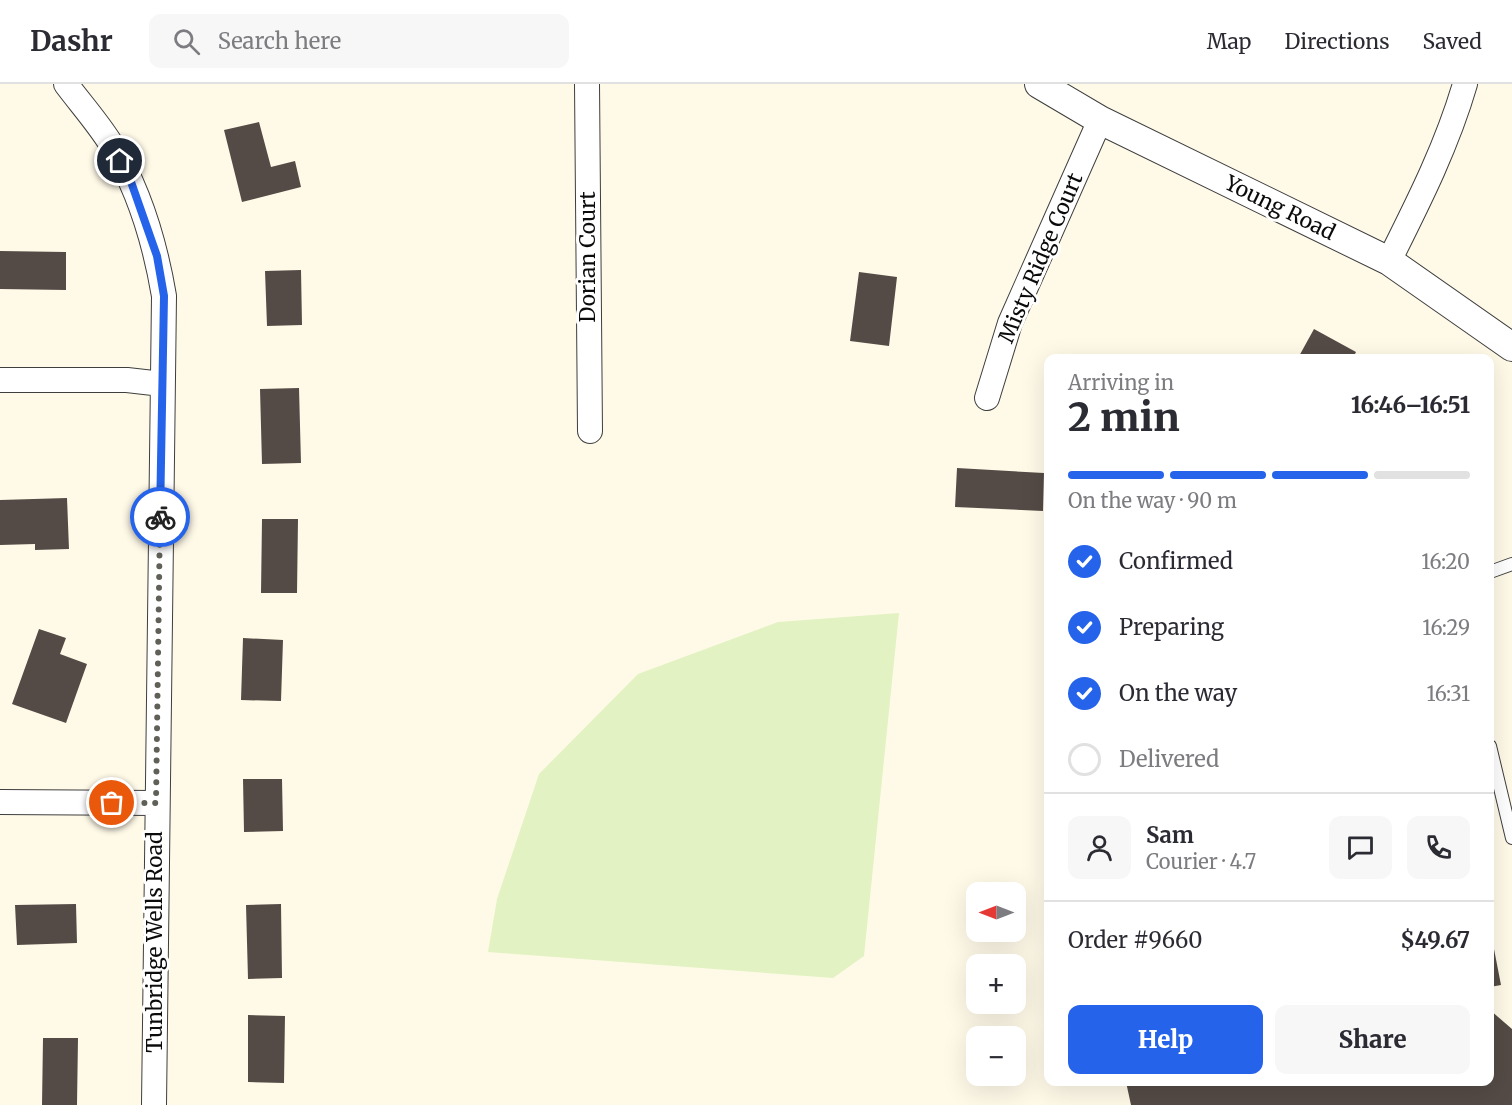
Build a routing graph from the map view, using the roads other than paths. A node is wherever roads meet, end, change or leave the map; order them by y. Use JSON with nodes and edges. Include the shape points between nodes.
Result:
{"nodes":[{"id":1,"x":66,"y":84,"type":"edge"},
{"id":2,"x":587,"y":84,"type":"edge"},
{"id":3,"x":1039,"y":84,"type":"edge"},
{"id":4,"x":1465,"y":84,"type":"edge"},
{"id":5,"x":1100,"y":120,"type":"junction"},
{"id":6,"x":1389,"y":261,"type":"junction"},
{"id":7,"x":1512,"y":347,"type":"edge"},
{"id":8,"x":0,"y":380,"type":"edge"},
{"id":9,"x":162,"y":384,"type":"junction"},
{"id":10,"x":987,"y":398,"type":"dead end"},
{"id":11,"x":590,"y":430,"type":"dead end"},
{"id":12,"x":1512,"y":564,"type":"edge"},
{"id":13,"x":1494,"y":571,"type":"edge"},
{"id":14,"x":1494,"y":763,"type":"edge"},
{"id":15,"x":0,"y":802,"type":"edge"},
{"id":16,"x":156,"y":803,"type":"junction"},
{"id":17,"x":1512,"y":838,"type":"edge"},
{"id":18,"x":154,"y":1105,"type":"edge"}],
"edges":[{"from":1,"to":9,"type":"street","name":"Tunbridge Wells Road","via":[[110,143],[130,179],[157,256],[164,296]]},
{"from":2,"to":11,"type":"street","name":"Dorian Court"},
{"from":3,"to":5,"type":"street","name":"Young Road"},
{"from":4,"to":6,"type":"street","via":[[1456,116],[1424,191]]},
{"from":5,"to":6,"type":"street","name":"Young Road"},
{"from":5,"to":10,"type":"street","name":"Misty Ridge Court","via":[[1010,323]]},
{"from":6,"to":7,"type":"street","name":"Young Road"},
{"from":8,"to":9,"type":"street","via":[[127,380]]},
{"from":9,"to":16,"type":"street","name":"Tunbridge Wells Road"},
{"from":12,"to":13,"type":"lane"},
{"from":14,"to":17,"type":"lane"},
{"from":15,"to":16,"type":"street"},
{"from":16,"to":18,"type":"street","name":"Tunbridge Wells Road"}]}
